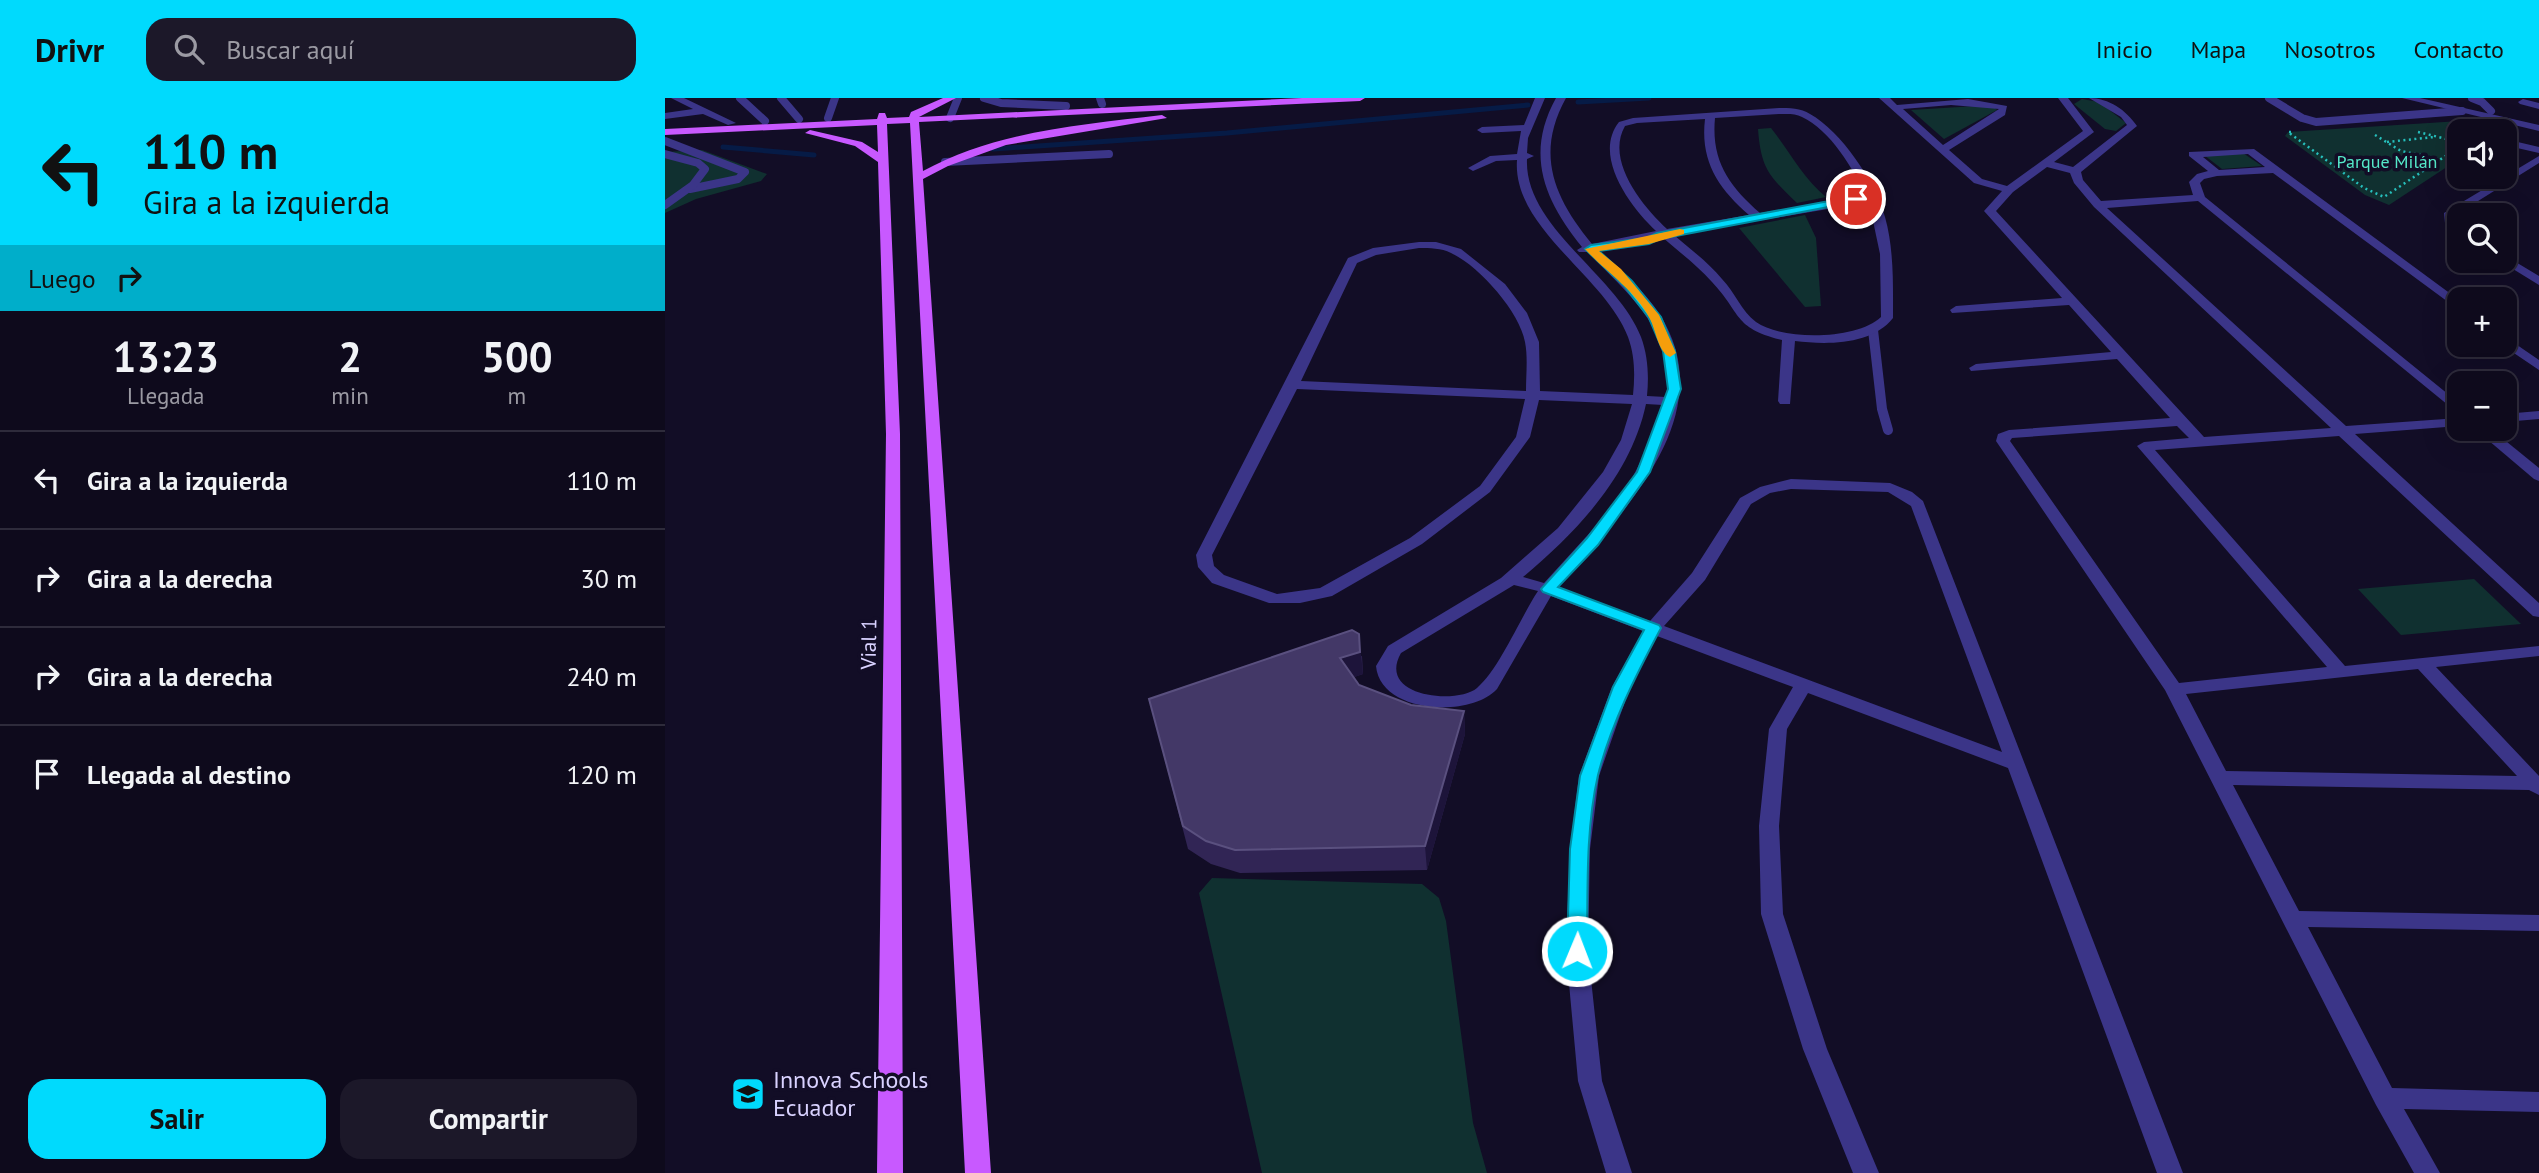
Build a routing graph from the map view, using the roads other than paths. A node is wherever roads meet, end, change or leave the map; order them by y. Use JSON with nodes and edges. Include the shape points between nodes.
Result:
{"nodes":[{"id":1,"x":676,"y":98,"type":"edge"},
{"id":2,"x":740,"y":98,"type":"edge"},
{"id":3,"x":781,"y":98,"type":"edge"},
{"id":4,"x":835,"y":98,"type":"edge"},
{"id":5,"x":951,"y":98,"type":"edge"},
{"id":6,"x":958,"y":98,"type":"edge"},
{"id":7,"x":984,"y":98,"type":"edge"},
{"id":8,"x":1232,"y":98,"type":"edge"},
{"id":9,"x":1360,"y":98,"type":"edge"},
{"id":10,"x":1540,"y":98,"type":"edge"},
{"id":11,"x":1561,"y":98,"type":"edge"},
{"id":12,"x":1884,"y":98,"type":"edge"},
{"id":13,"x":2063,"y":98,"type":"edge"},
{"id":14,"x":2069,"y":98,"type":"edge"},
{"id":15,"x":2094,"y":98,"type":"edge"},
{"id":16,"x":2269,"y":98,"type":"edge"},
{"id":17,"x":2407,"y":98,"type":"edge"},
{"id":18,"x":2437,"y":98,"type":"edge"},
{"id":19,"x":2472,"y":98,"type":"edge"},
{"id":20,"x":1101,"y":101,"type":"edge"},
{"id":21,"x":1285,"y":102,"type":"junction"},
{"id":22,"x":2523,"y":102,"type":"dead end"},
{"id":23,"x":1066,"y":106,"type":"junction"},
{"id":24,"x":2539,"y":106,"type":"edge"},
{"id":25,"x":1896,"y":108,"type":"junction"},
{"id":26,"x":703,"y":111,"type":"junction"},
{"id":27,"x":2462,"y":111,"type":"junction"},
{"id":28,"x":2491,"y":111,"type":"junction"},
{"id":29,"x":952,"y":115,"type":"junction"},
{"id":30,"x":665,"y":116,"type":"edge"},
{"id":31,"x":1710,"y":116,"type":"junction"},
{"id":32,"x":915,"y":117,"type":"junction"},
{"id":33,"x":828,"y":118,"type":"junction"},
{"id":34,"x":799,"y":119,"type":"junction"},
{"id":35,"x":882,"y":119,"type":"junction"},
{"id":36,"x":2512,"y":119,"type":"joint"},
{"id":37,"x":2517,"y":120,"type":"edge"},
{"id":38,"x":765,"y":121,"type":"junction"},
{"id":39,"x":2517,"y":121,"type":"edge"},
{"id":40,"x":2539,"y":122,"type":"edge"},
{"id":41,"x":731,"y":123,"type":"junction"},
{"id":42,"x":665,"y":127,"type":"edge"},
{"id":43,"x":750,"y":128,"type":"junction"},
{"id":44,"x":2539,"y":128,"type":"edge"},
{"id":45,"x":1482,"y":130,"type":"dead end"},
{"id":46,"x":1523,"y":131,"type":"junction"},
{"id":47,"x":665,"y":132,"type":"edge"},
{"id":48,"x":2089,"y":132,"type":"junction"},
{"id":49,"x":1545,"y":135,"type":"junction"},
{"id":50,"x":2119,"y":139,"type":"junction"},
{"id":51,"x":665,"y":141,"type":"edge"},
{"id":52,"x":2517,"y":145,"type":"edge"},
{"id":53,"x":1943,"y":149,"type":"junction"},
{"id":54,"x":2539,"y":150,"type":"edge"},
{"id":55,"x":665,"y":154,"type":"edge"},
{"id":56,"x":1109,"y":154,"type":"dead end"},
{"id":57,"x":1543,"y":155,"type":"junction"},
{"id":58,"x":1521,"y":156,"type":"junction"},
{"id":59,"x":685,"y":159,"type":"junction"},
{"id":60,"x":2539,"y":159,"type":"edge"},
{"id":61,"x":665,"y":160,"type":"edge"},
{"id":62,"x":883,"y":160,"type":"junction"},
{"id":63,"x":942,"y":162,"type":"junction"},
{"id":64,"x":2048,"y":164,"type":"junction"},
{"id":65,"x":1473,"y":168,"type":"dead end"},
{"id":66,"x":2275,"y":170,"type":"junction"},
{"id":67,"x":2074,"y":171,"type":"junction"},
{"id":68,"x":2217,"y":173,"type":"junction"},
{"id":69,"x":916,"y":179,"type":"junction"},
{"id":70,"x":690,"y":189,"type":"junction"},
{"id":71,"x":2009,"y":190,"type":"junction"},
{"id":72,"x":1871,"y":198,"type":"junction"},
{"id":73,"x":2200,"y":198,"type":"junction"},
{"id":74,"x":2468,"y":203,"type":"edge"},
{"id":75,"x":665,"y":205,"type":"edge"},
{"id":76,"x":2098,"y":205,"type":"junction"},
{"id":77,"x":1757,"y":217,"type":"junction"},
{"id":78,"x":1662,"y":235,"type":"junction"},
{"id":79,"x":1591,"y":249,"type":"junction"},
{"id":80,"x":1569,"y":253,"type":"junction"},
{"id":81,"x":2539,"y":264,"type":"edge"},
{"id":82,"x":2517,"y":266,"type":"edge"},
{"id":83,"x":2528,"y":273,"type":"junction"},
{"id":84,"x":2539,"y":281,"type":"edge"},
{"id":85,"x":2447,"y":297,"type":"edge"},
{"id":86,"x":2071,"y":301,"type":"junction"},
{"id":87,"x":1956,"y":310,"type":"dead end"},
{"id":88,"x":1873,"y":330,"type":"junction"},
{"id":89,"x":1789,"y":338,"type":"junction"},
{"id":90,"x":2517,"y":350,"type":"edge"},
{"id":91,"x":2120,"y":355,"type":"junction"},
{"id":92,"x":2539,"y":366,"type":"edge"},
{"id":93,"x":1976,"y":368,"type":"dead end"},
{"id":94,"x":1292,"y":385,"type":"junction"},
{"id":95,"x":1533,"y":394,"type":"junction"},
{"id":96,"x":1641,"y":400,"type":"junction"},
{"id":97,"x":2447,"y":400,"type":"edge"},
{"id":98,"x":1670,"y":401,"type":"junction"},
{"id":99,"x":1785,"y":401,"type":"dead end"},
{"id":100,"x":2539,"y":415,"type":"edge"},
{"id":101,"x":2517,"y":417,"type":"edge"},
{"id":102,"x":2181,"y":421,"type":"junction"},
{"id":103,"x":2447,"y":423,"type":"edge"},
{"id":104,"x":2126,"y":426,"type":"junction"},
{"id":105,"x":1888,"y":430,"type":"dead end"},
{"id":106,"x":2343,"y":431,"type":"junction"},
{"id":107,"x":2497,"y":441,"type":"edge"},
{"id":108,"x":2200,"y":442,"type":"junction"},
{"id":109,"x":2144,"y":446,"type":"junction"},
{"id":110,"x":2539,"y":476,"type":"edge"},
{"id":111,"x":1511,"y":579,"type":"junction"},
{"id":112,"x":1549,"y":589,"type":"junction"},
{"id":113,"x":2539,"y":612,"type":"edge"},
{"id":114,"x":1653,"y":628,"type":"junction"},
{"id":115,"x":2539,"y":651,"type":"edge"},
{"id":116,"x":2423,"y":664,"type":"junction"},
{"id":117,"x":2341,"y":672,"type":"junction"},
{"id":118,"x":1804,"y":684,"type":"junction"},
{"id":119,"x":2174,"y":689,"type":"junction"},
{"id":120,"x":2016,"y":764,"type":"junction"},
{"id":121,"x":2220,"y":778,"type":"junction"},
{"id":122,"x":2537,"y":785,"type":"edge"},
{"id":123,"x":2293,"y":919,"type":"junction"},
{"id":124,"x":2539,"y":923,"type":"edge"},
{"id":125,"x":2385,"y":1098,"type":"junction"},
{"id":126,"x":2539,"y":1102,"type":"edge"},
{"id":127,"x":890,"y":1173,"type":"edge"},
{"id":128,"x":978,"y":1173,"type":"edge"},
{"id":129,"x":1619,"y":1173,"type":"edge"},
{"id":130,"x":1866,"y":1173,"type":"edge"},
{"id":131,"x":2170,"y":1173,"type":"edge"},
{"id":132,"x":2427,"y":1173,"type":"edge"}],
"edges":[{"from":1,"to":26,"type":"street"},
{"from":2,"to":38,"type":"lane"},
{"from":3,"to":34,"type":"lane"},
{"from":4,"to":33,"type":"lane"},
{"from":5,"to":32,"type":"main road"},
{"from":6,"to":29,"type":"lane"},
{"from":7,"to":23,"type":"lane"},
{"from":8,"to":20,"type":"main road"},
{"from":9,"to":21,"type":"main road"},
{"from":10,"to":46,"type":"street"},
{"from":11,"to":49,"type":"street"},
{"from":12,"to":25,"type":"street"},
{"from":13,"to":14,"type":"street"},
{"from":13,"to":48,"type":"street"},
{"from":15,"to":50,"type":"street","via":[[2125,115],[2132,126]]},
{"from":16,"to":27,"type":"lane","via":[[2316,122]]},
{"from":17,"to":27,"type":"street"},
{"from":18,"to":28,"type":"street"},
{"from":19,"to":28,"type":"lane"},
{"from":20,"to":23,"type":"main road"},
{"from":21,"to":29,"type":"main road"},
{"from":21,"to":63,"type":"main road","via":[[1028,137]]},
{"from":22,"to":24,"type":"street"},
{"from":23,"to":29,"type":"main road"},
{"from":25,"to":53,"type":"street"},
{"from":25,"to":53,"type":"street","via":[[1980,101],[2004,108]]},
{"from":26,"to":30,"type":"street"},
{"from":26,"to":41,"type":"street"},
{"from":27,"to":36,"type":"street"},
{"from":28,"to":36,"type":"street"},
{"from":29,"to":32,"type":"main road"},
{"from":31,"to":72,"type":"street","via":[[1785,111],[1806,115],[1844,154]]},
{"from":31,"to":77,"type":"street","via":[[1707,143],[1713,166],[1728,190]]},
{"from":31,"to":78,"type":"street","via":[[1636,120],[1618,128],[1616,152],[1622,180]]},
{"from":32,"to":35,"type":"main road"},
{"from":32,"to":69,"type":"main road"},
{"from":33,"to":34,"type":"main road"},
{"from":33,"to":35,"type":"main road"},
{"from":34,"to":38,"type":"main road"},
{"from":35,"to":43,"type":"main road"},
{"from":35,"to":62,"type":"main road","name":"Vial 1"},
{"from":37,"to":40,"type":"street"},
{"from":38,"to":41,"type":"main road"},
{"from":39,"to":44,"type":"street"},
{"from":41,"to":42,"type":"main road"},
{"from":43,"to":47,"type":"main road"},
{"from":43,"to":62,"type":"main road","via":[[823,134],[858,144]]},
{"from":45,"to":46,"type":"street"},
{"from":46,"to":49,"type":"street"},
{"from":46,"to":58,"type":"street"},
{"from":48,"to":50,"type":"street"},
{"from":48,"to":64,"type":"street"},
{"from":49,"to":57,"type":"street"},
{"from":50,"to":67,"type":"street"},
{"from":51,"to":70,"type":"lane","via":[[745,172],[738,179]]},
{"from":52,"to":54,"type":"street"},
{"from":53,"to":71,"type":"street","via":[[1978,181]]},
{"from":55,"to":59,"type":"lane"},
{"from":56,"to":63,"type":"lane"},
{"from":57,"to":58,"type":"street"},
{"from":57,"to":79,"type":"street","via":[[1557,204]]},
{"from":58,"to":65,"type":"street","via":[[1494,158]]},
{"from":58,"to":80,"type":"street","via":[[1526,194]]},
{"from":59,"to":61,"type":"lane"},
{"from":59,"to":70,"type":"lane","via":[[705,169]]},
{"from":60,"to":74,"type":"street"},
{"from":62,"to":127,"type":"main road","name":"Vial 1","via":[[893,434]]},
{"from":63,"to":69,"type":"main road"},
{"from":64,"to":67,"type":"street"},
{"from":64,"to":71,"type":"street"},
{"from":66,"to":68,"type":"street"},
{"from":66,"to":68,"type":"street","via":[[2248,150],[2193,154]]},
{"from":66,"to":85,"type":"street"},
{"from":67,"to":76,"type":"street"},
{"from":68,"to":73,"type":"street","via":[[2194,182]]},
{"from":69,"to":128,"type":"main road"},
{"from":70,"to":75,"type":"lane"},
{"from":71,"to":86,"type":"street","via":[[1990,211]]},
{"from":72,"to":77,"type":"street"},
{"from":72,"to":88,"type":"street","via":[[1879,213],[1887,298],[1887,318]]},
{"from":73,"to":76,"type":"street"},
{"from":73,"to":97,"type":"street"},
{"from":76,"to":106,"type":"street"},
{"from":77,"to":78,"type":"street"},
{"from":78,"to":79,"type":"street"},
{"from":78,"to":89,"type":"street","via":[[1719,282],[1749,324]]},
{"from":79,"to":80,"type":"street"},
{"from":79,"to":98,"type":"street","via":[[1655,317],[1673,369]]},
{"from":80,"to":96,"type":"street","via":[[1620,310],[1635,338]]},
{"from":81,"to":83,"type":"street"},
{"from":82,"to":83,"type":"street"},
{"from":83,"to":84,"type":"street"},
{"from":86,"to":87,"type":"street"},
{"from":86,"to":91,"type":"street"},
{"from":88,"to":89,"type":"street","via":[[1818,339]]},
{"from":88,"to":105,"type":"lane"},
{"from":89,"to":99,"type":"street"},
{"from":90,"to":92,"type":"street"},
{"from":91,"to":93,"type":"street"},
{"from":91,"to":102,"type":"street"},
{"from":94,"to":95,"type":"street"},
{"from":94,"to":95,"type":"street","via":[[1352,261],[1374,252],[1436,245],[1473,262],[1521,313],[1532,342]]},
{"from":94,"to":95,"type":"street","via":[[1205,555],[1206,567],[1218,579],[1275,599],[1326,593],[1416,541],[1485,489],[1523,437]]},
{"from":95,"to":96,"type":"street"},
{"from":96,"to":98,"type":"street"},
{"from":96,"to":111,"type":"street","via":[[1632,432],[1612,471],[1559,535]]},
{"from":98,"to":112,"type":"street","via":[[1643,472],[1593,541]]},
{"from":100,"to":101,"type":"street"},
{"from":102,"to":104,"type":"street"},
{"from":102,"to":108,"type":"street"},
{"from":103,"to":106,"type":"street"},
{"from":104,"to":109,"type":"street"},
{"from":104,"to":119,"type":"street","via":[[2009,434],[2003,441]]},
{"from":106,"to":108,"type":"street"},
{"from":106,"to":113,"type":"street"},
{"from":107,"to":110,"type":"street"},
{"from":108,"to":109,"type":"street"},
{"from":109,"to":117,"type":"street"},
{"from":111,"to":112,"type":"street"},
{"from":111,"to":112,"type":"street","via":[[1394,650],[1385,660],[1385,679],[1413,698],[1436,703],[1460,703],[1479,696]]},
{"from":112,"to":114,"type":"street"},
{"from":114,"to":118,"type":"street"},
{"from":114,"to":120,"type":"street","via":[[1699,576],[1745,500],[1791,484],[1890,488],[1918,504]]},
{"from":114,"to":129,"type":"street","via":[[1621,687],[1589,776],[1580,849],[1577,951],[1590,1082]]},
{"from":115,"to":116,"type":"street"},
{"from":116,"to":117,"type":"street"},
{"from":116,"to":122,"type":"street"},
{"from":117,"to":119,"type":"street"},
{"from":118,"to":120,"type":"street"},
{"from":118,"to":130,"type":"street","via":[[1778,729],[1769,826],[1772,914],[1815,1049]]},
{"from":119,"to":121,"type":"street"},
{"from":120,"to":131,"type":"street"},
{"from":121,"to":122,"type":"street"},
{"from":121,"to":123,"type":"street"},
{"from":123,"to":124,"type":"street"},
{"from":123,"to":125,"type":"street"},
{"from":125,"to":126,"type":"street"},
{"from":125,"to":132,"type":"street"}]}
